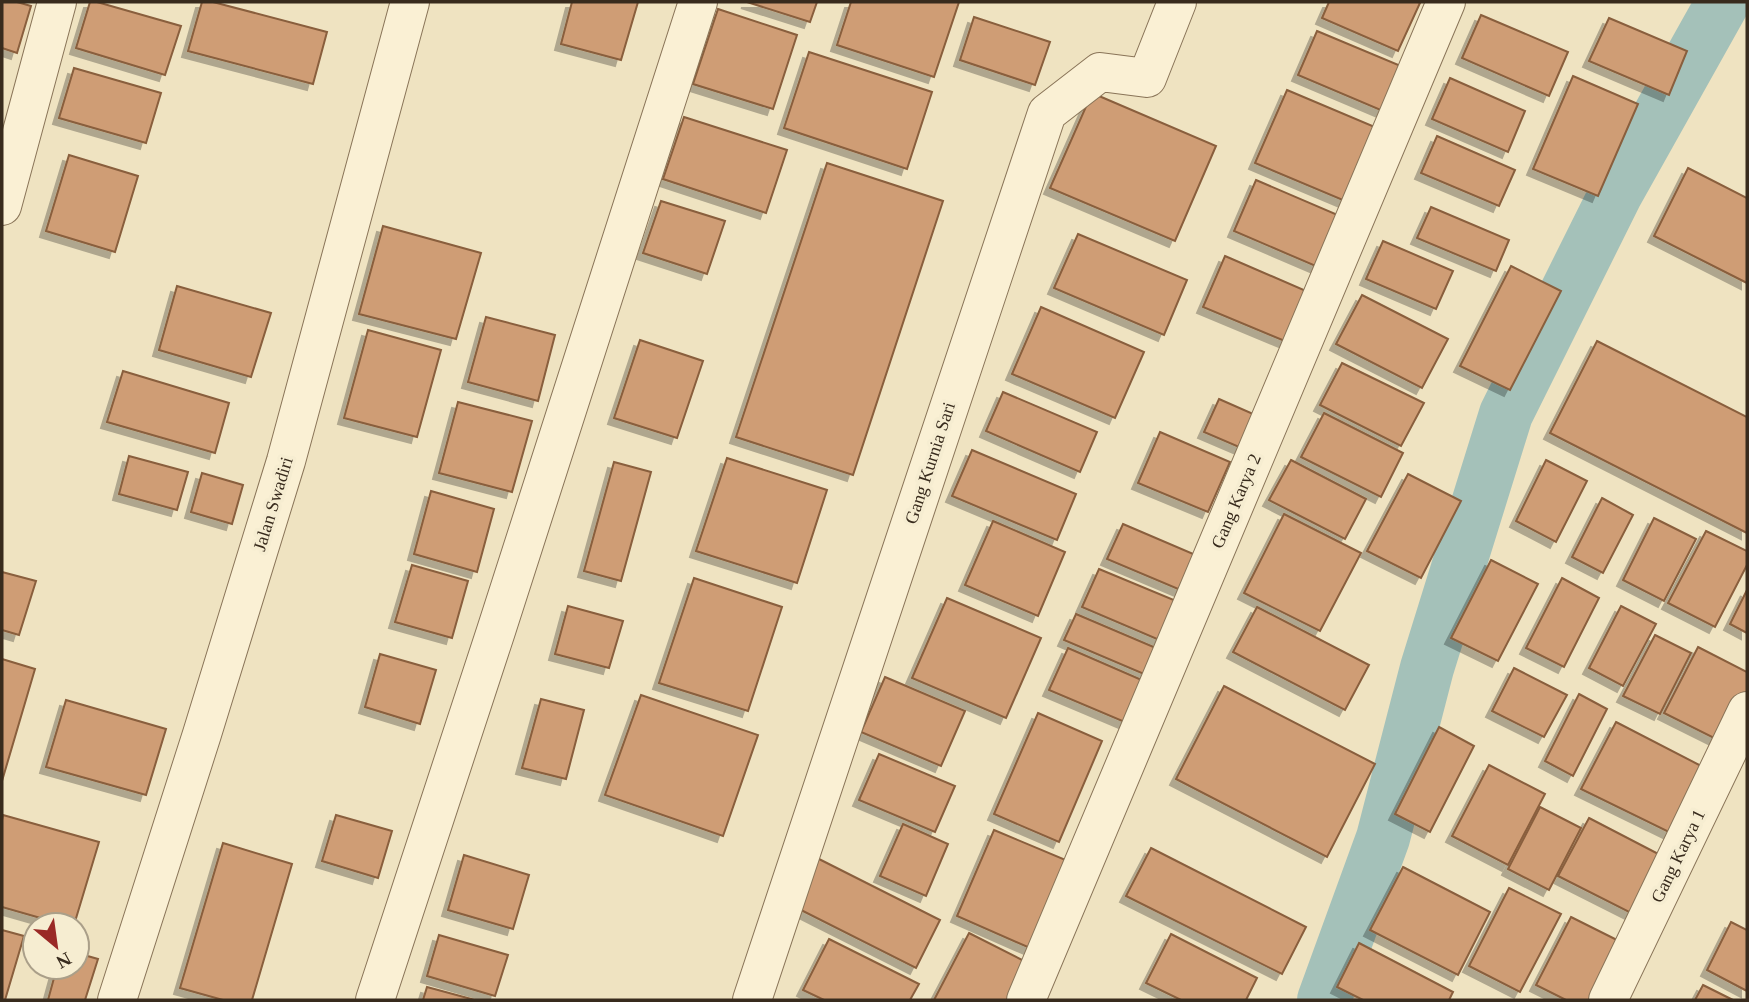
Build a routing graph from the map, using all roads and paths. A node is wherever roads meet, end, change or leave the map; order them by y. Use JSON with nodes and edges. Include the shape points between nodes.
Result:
{"nodes":[{"id":1,"x":57,"y":2,"type":"edge"},
{"id":2,"x":410,"y":2,"type":"edge"},
{"id":3,"x":698,"y":2,"type":"edge"},
{"id":4,"x":1177,"y":2,"type":"edge"},
{"id":5,"x":1446,"y":2,"type":"edge"},
{"id":6,"x":2,"y":206,"type":"edge"},
{"id":7,"x":1747,"y":711,"type":"edge"},
{"id":8,"x":117,"y":1000,"type":"edge"},
{"id":9,"x":375,"y":1000,"type":"edge"},
{"id":10,"x":751,"y":1000,"type":"edge"},
{"id":11,"x":1026,"y":1000,"type":"edge"},
{"id":12,"x":1608,"y":1000,"type":"edge"}],
"edges":[{"from":1,"to":6,"type":"street"},
{"from":2,"to":8,"type":"street","name":"Jalan Swadiri","via":[[286,461]]},
{"from":3,"to":9,"type":"street"},
{"from":4,"to":10,"type":"street","name":"Gang Kurnia Sari","via":[[1147,78],[1100,72],[1047,113]]},
{"from":5,"to":11,"type":"street","name":"Gang Karya 2"},
{"from":7,"to":12,"type":"street","name":"Gang Karya 1"}]}
